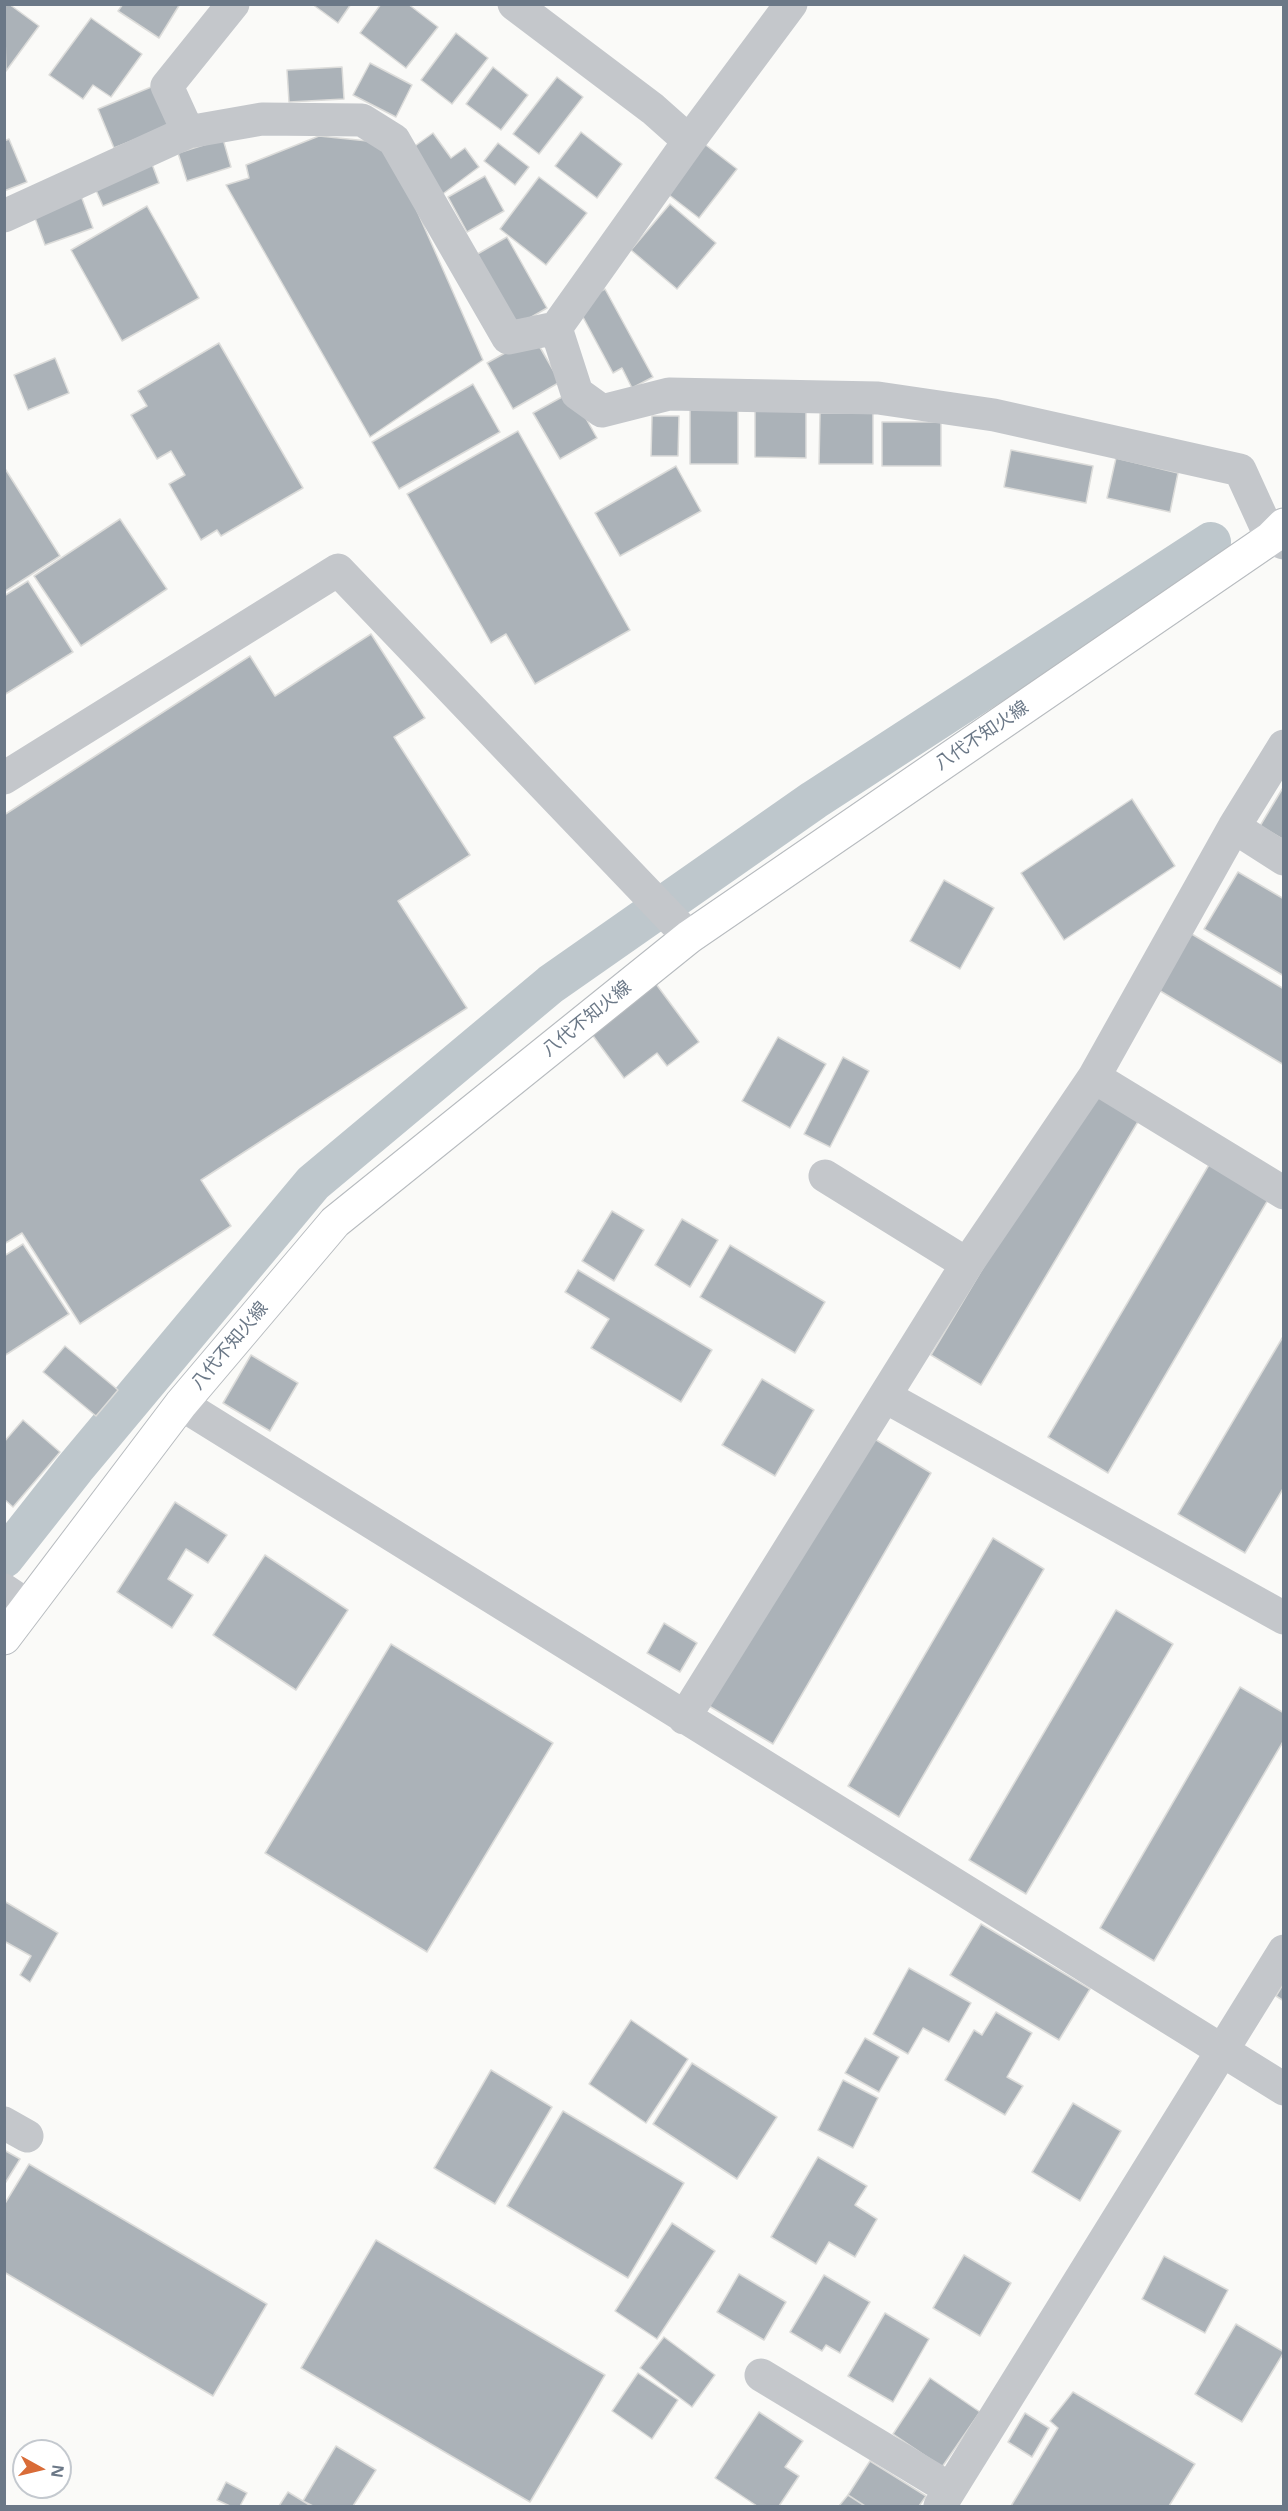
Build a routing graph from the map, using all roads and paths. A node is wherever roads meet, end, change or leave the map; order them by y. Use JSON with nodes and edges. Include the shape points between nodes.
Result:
{"nodes":[{"id":1,"x":233,"y":4,"type":"edge"},
{"id":2,"x":514,"y":4,"type":"edge"},
{"id":3,"x":790,"y":4,"type":"edge"},
{"id":4,"x":188,"y":132,"type":"junction"},
{"id":5,"x":689,"y":141,"type":"junction"},
{"id":6,"x":4,"y":216,"type":"edge"},
{"id":7,"x":556,"y":328,"type":"junction"},
{"id":8,"x":1279,"y":535,"type":"edge"},
{"id":9,"x":1284,"y":746,"type":"edge"},
{"id":10,"x":4,"y":778,"type":"edge"},
{"id":11,"x":1234,"y":827,"type":"junction"},
{"id":12,"x":1284,"y":860,"type":"edge"},
{"id":13,"x":670,"y":919,"type":"junction"},
{"id":14,"x":1094,"y":1077,"type":"junction"},
{"id":15,"x":825,"y":1176,"type":"dead end"},
{"id":16,"x":1284,"y":1193,"type":"edge"},
{"id":17,"x":967,"y":1264,"type":"junction"},
{"id":18,"x":886,"y":1397,"type":"junction"},
{"id":19,"x":181,"y":1404,"type":"junction"},
{"id":20,"x":13,"y":1595,"type":"edge"},
{"id":21,"x":1284,"y":1618,"type":"edge"},
{"id":22,"x":4,"y":1638,"type":"edge"},
{"id":23,"x":684,"y":1718,"type":"junction"},
{"id":24,"x":1284,"y":1951,"type":"edge"},
{"id":25,"x":1221,"y":2050,"type":"junction"},
{"id":26,"x":1284,"y":2089,"type":"edge"},
{"id":27,"x":761,"y":2375,"type":"dead end"},
{"id":28,"x":945,"y":2498,"type":"edge"}],
"edges":[{"from":1,"to":4,"type":"street","via":[[166,86]]},
{"from":2,"to":5,"type":"street","via":[[653,109]]},
{"from":3,"to":5,"type":"street"},
{"from":4,"to":6,"type":"street"},
{"from":4,"to":7,"type":"street","via":[[262,119],[362,120],[394,140],[508,338]]},
{"from":5,"to":7,"type":"street"},
{"from":7,"to":8,"type":"street","via":[[577,393],[602,411],[669,394],[878,398],[994,415],[1240,470]]},
{"from":8,"to":13,"type":"main road","name":"八代不知火線"},
{"from":9,"to":11,"type":"street"},
{"from":10,"to":13,"type":"street","via":[[338,570]]},
{"from":11,"to":12,"type":"street"},
{"from":11,"to":14,"type":"street"},
{"from":13,"to":19,"type":"main road","name":"八代不知火線","via":[[335,1222]]},
{"from":14,"to":16,"type":"street"},
{"from":14,"to":17,"type":"street"},
{"from":15,"to":17,"type":"street"},
{"from":17,"to":18,"type":"street"},
{"from":18,"to":21,"type":"street"},
{"from":18,"to":23,"type":"street"},
{"from":19,"to":20,"type":"main road","name":"八代不知火線"},
{"from":19,"to":23,"type":"street"},
{"from":20,"to":22,"type":"main road","name":"八代不知火線"},
{"from":23,"to":25,"type":"street"},
{"from":24,"to":25,"type":"street"},
{"from":25,"to":26,"type":"street"},
{"from":25,"to":28,"type":"street"},
{"from":27,"to":28,"type":"street"}]}
